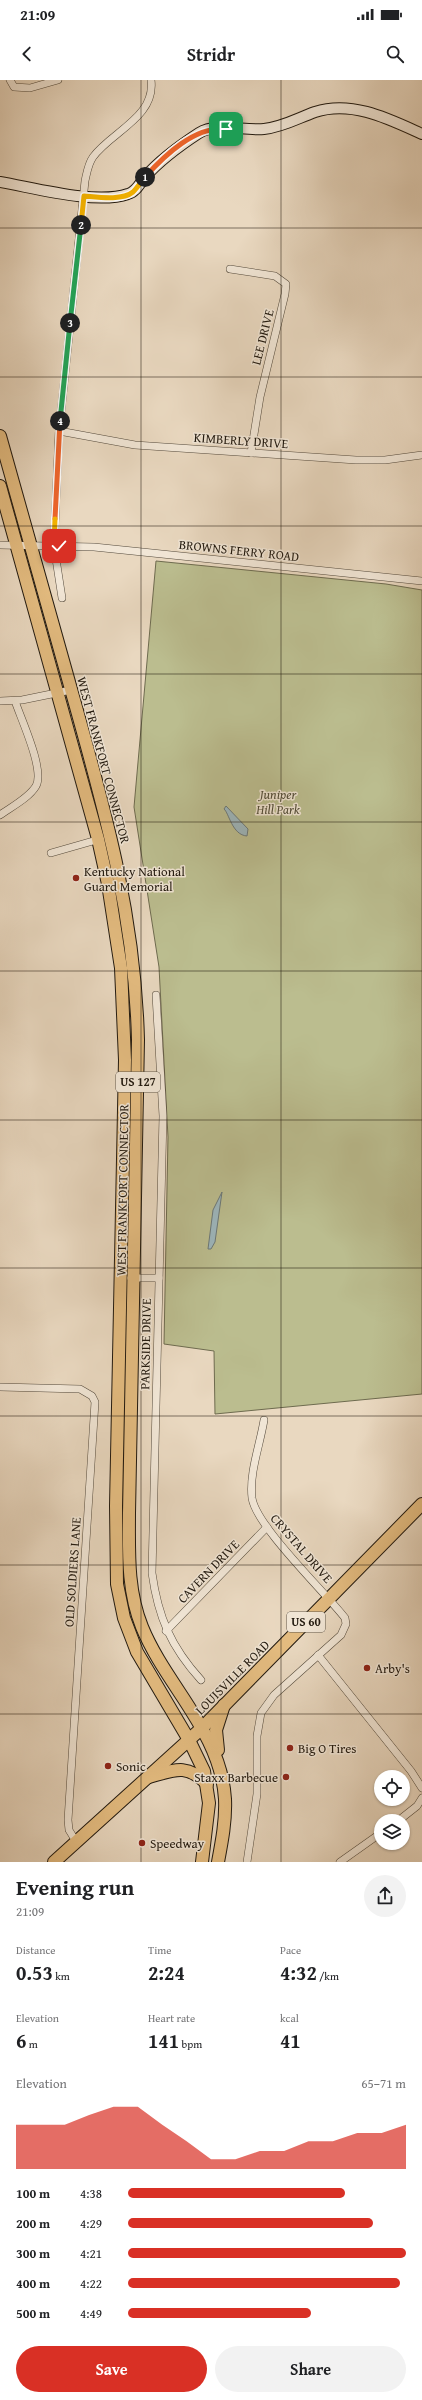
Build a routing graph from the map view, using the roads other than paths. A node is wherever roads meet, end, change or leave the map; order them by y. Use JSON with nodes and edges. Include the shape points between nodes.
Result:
{"nodes":[{"id":1,"x":10,"y":80,"type":"edge"},
{"id":2,"x":58,"y":80,"type":"edge"},
{"id":3,"x":151,"y":80,"type":"edge"},
{"id":4,"x":422,"y":134,"type":"edge"},
{"id":5,"x":0,"y":182,"type":"edge"},
{"id":6,"x":84,"y":196,"type":"junction"},
{"id":7,"x":230,"y":269,"type":"dead end"},
{"id":8,"x":59,"y":431,"type":"junction"},
{"id":9,"x":0,"y":436,"type":"edge"},
{"id":10,"x":251,"y":453,"type":"junction"},
{"id":11,"x":422,"y":455,"type":"edge"},
{"id":12,"x":0,"y":486,"type":"edge"},
{"id":13,"x":0,"y":545,"type":"edge"},
{"id":14,"x":16,"y":546,"type":"junction"},
{"id":15,"x":31,"y":546,"type":"junction"},
{"id":16,"x":54,"y":546,"type":"junction"},
{"id":17,"x":422,"y":582,"type":"edge"},
{"id":18,"x":62,"y":598,"type":"dead end"},
{"id":19,"x":71,"y":690,"type":"junction"},
{"id":20,"x":58,"y":694,"type":"junction"},
{"id":21,"x":0,"y":701,"type":"edge"},
{"id":22,"x":15,"y":701,"type":"junction"},
{"id":23,"x":0,"y":815,"type":"edge"},
{"id":24,"x":111,"y":836,"type":"junction"},
{"id":25,"x":98,"y":839,"type":"junction"},
{"id":26,"x":51,"y":853,"type":"dead end"},
{"id":27,"x":156,"y":995,"type":"dead end"},
{"id":28,"x":121,"y":1278,"type":"junction"},
{"id":29,"x":134,"y":1278,"type":"junction"},
{"id":30,"x":159,"y":1278,"type":"junction"},
{"id":31,"x":0,"y":1387,"type":"edge"},
{"id":32,"x":264,"y":1420,"type":"dead end"},
{"id":33,"x":422,"y":1504,"type":"edge"},
{"id":34,"x":266,"y":1527,"type":"junction"},
{"id":35,"x":330,"y":1598,"type":"junction"},
{"id":36,"x":166,"y":1631,"type":"junction"},
{"id":37,"x":318,"y":1655,"type":"junction"},
{"id":38,"x":201,"y":1680,"type":"dead end"},
{"id":39,"x":224,"y":1705,"type":"junction"},
{"id":40,"x":202,"y":1728,"type":"junction"},
{"id":41,"x":189,"y":1740,"type":"junction"},
{"id":42,"x":218,"y":1760,"type":"junction"},
{"id":43,"x":149,"y":1778,"type":"junction"},
{"id":44,"x":207,"y":1784,"type":"junction"},
{"id":45,"x":422,"y":1788,"type":"edge"},
{"id":46,"x":422,"y":1798,"type":"edge"},
{"id":47,"x":407,"y":1814,"type":"edge"},
{"id":48,"x":374,"y":1838,"type":"edge"},
{"id":49,"x":76,"y":1842,"type":"junction"},
{"id":50,"x":54,"y":1862,"type":"edge"},
{"id":51,"x":202,"y":1862,"type":"edge"},
{"id":52,"x":218,"y":1862,"type":"edge"},
{"id":53,"x":247,"y":1862,"type":"edge"},
{"id":54,"x":340,"y":1862,"type":"edge"}],
"edges":[{"from":1,"to":2,"type":"street","via":[[14,86],[23,89]]},
{"from":3,"to":6,"type":"street","via":[[150,96],[142,111],[106,143],[90,162]]},
{"from":4,"to":6,"type":"main road","via":[[378,115],[343,108],[321,110],[270,128],[207,130],[177,148],[154,167],[131,193],[102,198]]},
{"from":5,"to":6,"type":"main road"},
{"from":6,"to":8,"type":"street"},
{"from":7,"to":10,"type":"street","name":"LEE DRIVE","via":[[275,276],[286,284],[260,397]]},
{"from":8,"to":10,"type":"street","name":"KIMBERLY DRIVE","via":[[135,445]]},
{"from":8,"to":16,"type":"street"},
{"from":9,"to":15,"type":"main road","name":"WEST FRANKFORT CONNECTOR","number":"US 127"},
{"from":10,"to":11,"type":"street","name":"KIMBERLY DRIVE","via":[[371,461]]},
{"from":12,"to":14,"type":"main road","name":"WEST FRANKFORT CONNECTOR","number":"US 127"},
{"from":13,"to":14,"type":"street","name":"BROWNS FERRY ROAD"},
{"from":14,"to":15,"type":"street","name":"BROWNS FERRY ROAD"},
{"from":14,"to":20,"type":"main road","name":"WEST FRANKFORT CONNECTOR","number":"US 127"},
{"from":15,"to":16,"type":"street","name":"BROWNS FERRY ROAD"},
{"from":15,"to":19,"type":"main road","name":"WEST FRANKFORT CONNECTOR","number":"US 127"},
{"from":16,"to":17,"type":"street","name":"BROWNS FERRY ROAD","via":[[163,554]]},
{"from":16,"to":18,"type":"street"},
{"from":19,"to":20,"type":"street"},
{"from":19,"to":24,"type":"main road","name":"WEST FRANKFORT CONNECTOR","number":"US 127"},
{"from":20,"to":22,"type":"street"},
{"from":20,"to":25,"type":"main road","name":"WEST FRANKFORT CONNECTOR","number":"US 127"},
{"from":21,"to":22,"type":"street"},
{"from":22,"to":23,"type":"street","via":[[36,763],[38,779],[31,792]]},
{"from":24,"to":25,"type":"street"},
{"from":24,"to":29,"type":"main road","name":"WEST FRANKFORT CONNECTOR","number":"US 127","via":[[128,921],[137,1000]]},
{"from":25,"to":26,"type":"street"},
{"from":25,"to":28,"type":"main road","name":"WEST FRANKFORT CONNECTOR","number":"US 127","via":[[114,920],[124,1005]]},
{"from":27,"to":30,"type":"street","name":"PARKSIDE DRIVE","via":[[163,1116]]},
{"from":28,"to":29,"type":"street"},
{"from":28,"to":41,"type":"main road","name":"WEST FRANKFORT CONNECTOR","number":"US 127","via":[[115,1539],[117,1589],[124,1618],[137,1652]]},
{"from":29,"to":30,"type":"street"},
{"from":29,"to":40,"type":"main road","name":"WEST FRANKFORT CONNECTOR","number":"US 127","via":[[130,1580],[136,1611],[148,1640]]},
{"from":30,"to":36,"type":"street","name":"PARKSIDE DRIVE","via":[[152,1573],[156,1602]]},
{"from":31,"to":49,"type":"street","name":"OLD SOLDIERS LANE","via":[[80,1390],[92,1396],[95,1402],[68,1820],[69,1830]]},
{"from":32,"to":34,"type":"street","name":"CRYSTAL DRIVE","via":[[252,1490],[254,1507]]},
{"from":33,"to":35,"type":"main road","name":"LOUISVILLE ROAD","number":"US 60"},
{"from":34,"to":35,"type":"street","name":"CRYSTAL DRIVE"},
{"from":34,"to":36,"type":"street","name":"CAVERN DRIVE"},
{"from":35,"to":37,"type":"street","name":"CRYSTAL DRIVE","via":[[345,1618],[346,1624],[341,1635]]},
{"from":35,"to":39,"type":"main road","name":"LOUISVILLE ROAD","number":"US 60"},
{"from":36,"to":38,"type":"street","name":"PARKSIDE DRIVE","via":[[179,1653]]},
{"from":37,"to":45,"type":"street"},
{"from":37,"to":53,"type":"street","via":[[274,1695],[261,1713],[257,1728],[257,1794]]},
{"from":39,"to":40,"type":"main road","name":"LOUISVILLE ROAD","number":"US 60"},
{"from":39,"to":42,"type":"main road","via":[[216,1730]]},
{"from":40,"to":41,"type":"main road","name":"LOUISVILLE ROAD","number":"US 60"},
{"from":40,"to":42,"type":"main road","number":"US 127"},
{"from":41,"to":43,"type":"main road","name":"LOUISVILLE ROAD","number":"US 60"},
{"from":41,"to":44,"type":"main road","number":"US 127"},
{"from":42,"to":52,"type":"main road","number":"US 127","via":[[225,1806]]},
{"from":43,"to":44,"type":"main road","via":[[178,1770],[188,1770]]},
{"from":43,"to":49,"type":"main road","name":"LOUISVILLE ROAD","number":"US 60"},
{"from":44,"to":51,"type":"main road","number":"US 127","via":[[209,1815]]},
{"from":46,"to":47,"type":"street"},
{"from":48,"to":54,"type":"street"},
{"from":49,"to":50,"type":"main road","name":"LOUISVILLE ROAD","number":"US 60"}]}
